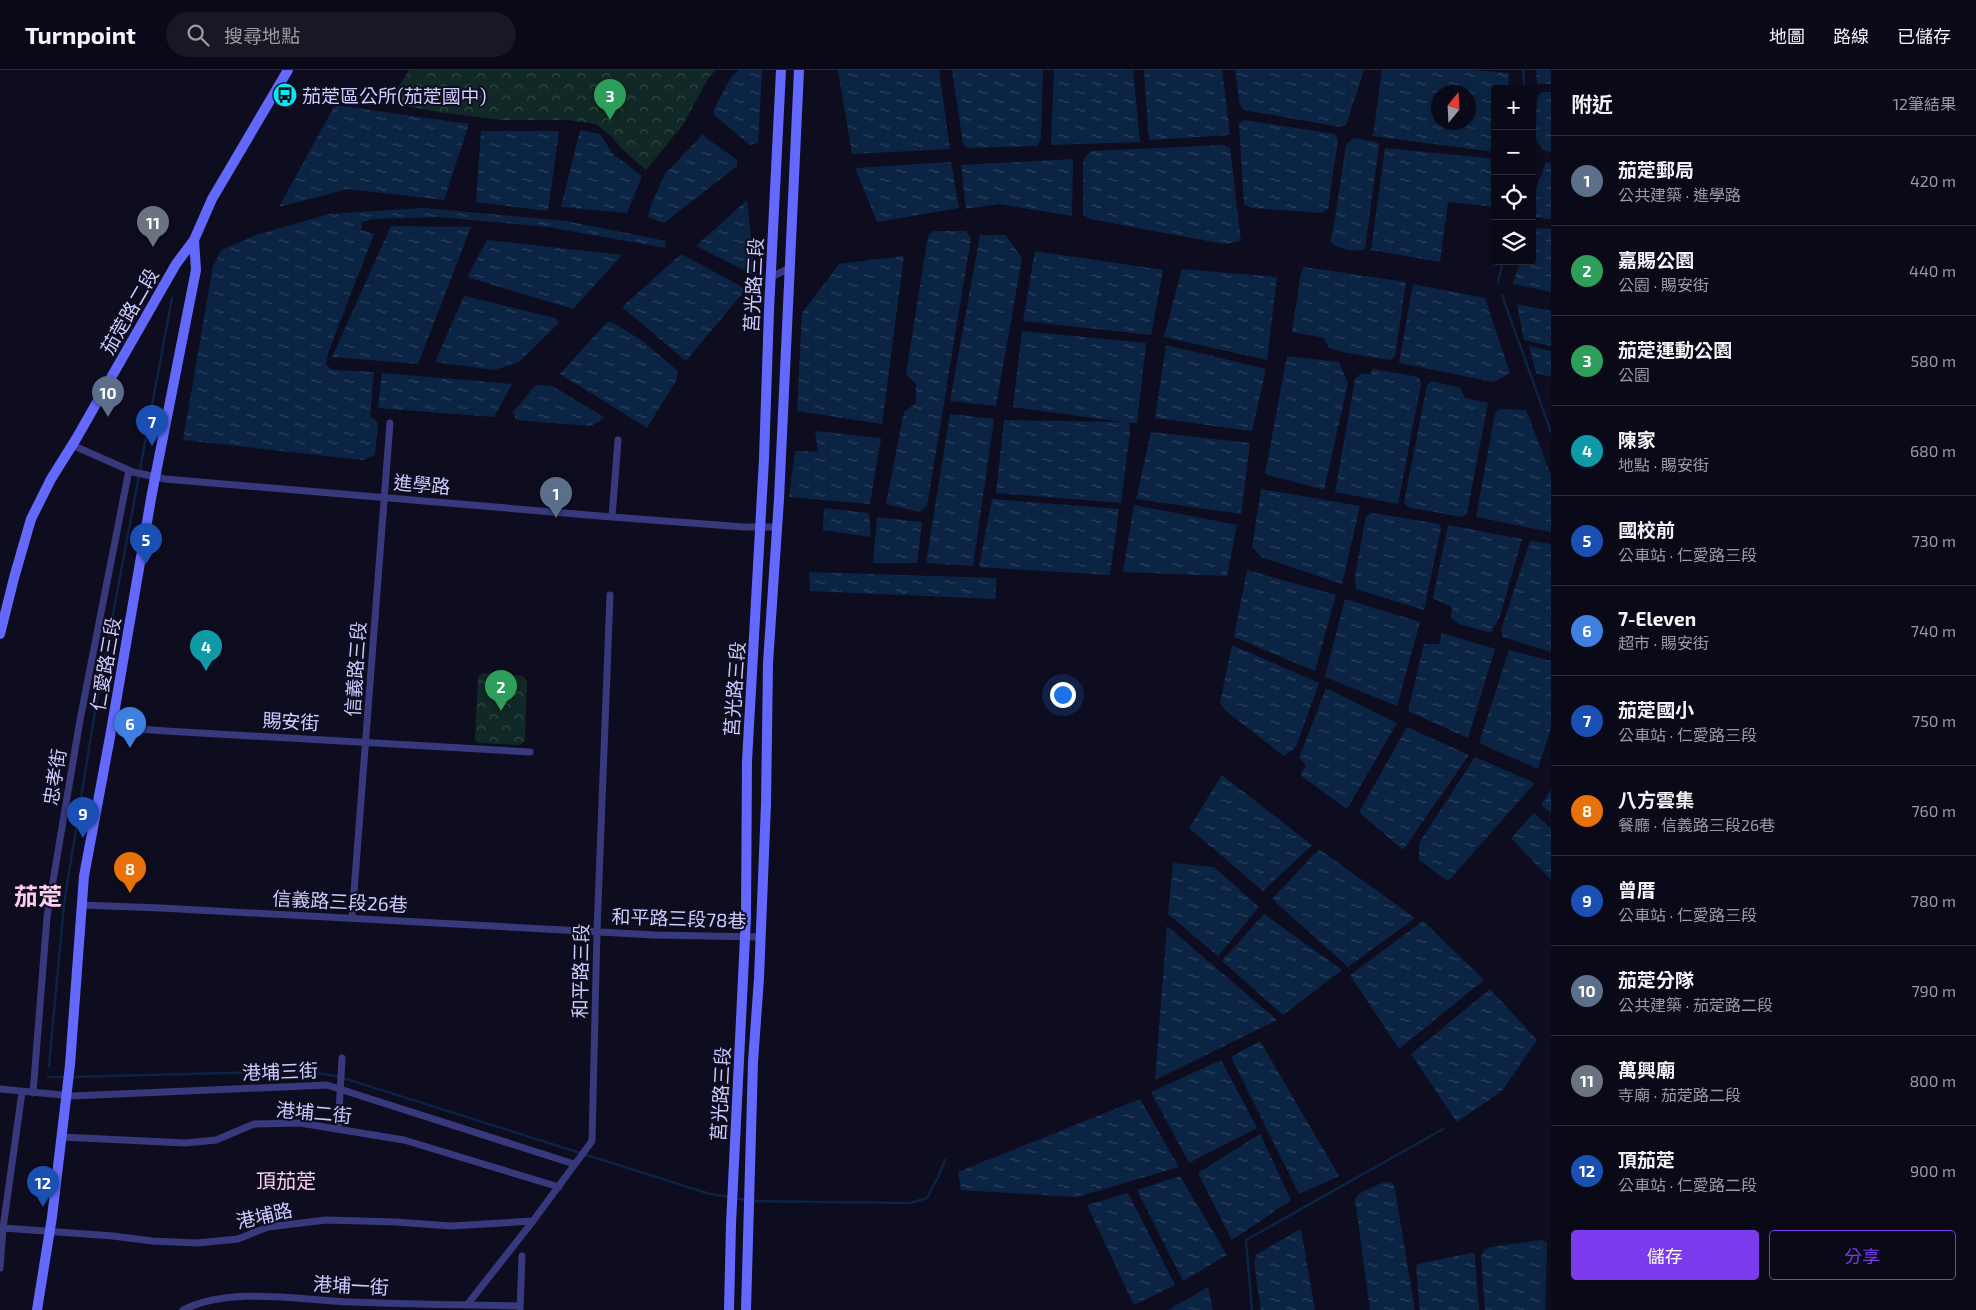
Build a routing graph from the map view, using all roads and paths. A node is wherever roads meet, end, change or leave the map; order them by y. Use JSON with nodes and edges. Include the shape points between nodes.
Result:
{"nodes":[{"id":1,"x":288,"y":70,"type":"edge"},
{"id":2,"x":781,"y":70,"type":"edge"},
{"id":3,"x":799,"y":70,"type":"edge"},
{"id":4,"x":194,"y":240,"type":"junction"},
{"id":5,"x":790,"y":268,"type":"junction"},
{"id":6,"x":771,"y":277,"type":"junction"},
{"id":7,"x":390,"y":423,"type":"dead end"},
{"id":8,"x":618,"y":440,"type":"dead end"},
{"id":9,"x":72,"y":445,"type":"junction"},
{"id":10,"x":131,"y":471,"type":"junction"},
{"id":11,"x":151,"y":477,"type":"junction"},
{"id":12,"x":384,"y":498,"type":"junction"},
{"id":13,"x":612,"y":517,"type":"junction"},
{"id":14,"x":760,"y":527,"type":"junction"},
{"id":15,"x":776,"y":527,"type":"junction"},
{"id":16,"x":610,"y":596,"type":"dead end"},
{"id":17,"x":0,"y":634,"type":"edge"},
{"id":18,"x":112,"y":724,"type":"junction"},
{"id":19,"x":366,"y":742,"type":"junction"},
{"id":20,"x":530,"y":752,"type":"dead end"},
{"id":21,"x":81,"y":905,"type":"junction"},
{"id":22,"x":352,"y":918,"type":"junction"},
{"id":23,"x":597,"y":931,"type":"junction"},
{"id":24,"x":745,"y":936,"type":"junction"},
{"id":25,"x":760,"y":937,"type":"junction"},
{"id":26,"x":342,"y":1058,"type":"dead end"},
{"id":27,"x":339,"y":1089,"type":"junction"},
{"id":28,"x":0,"y":1090,"type":"edge"},
{"id":29,"x":22,"y":1092,"type":"junction"},
{"id":30,"x":33,"y":1093,"type":"junction"},
{"id":31,"x":65,"y":1096,"type":"junction"},
{"id":32,"x":338,"y":1129,"type":"junction"},
{"id":33,"x":62,"y":1137,"type":"junction"},
{"id":34,"x":574,"y":1164,"type":"junction"},
{"id":35,"x":559,"y":1187,"type":"junction"},
{"id":36,"x":533,"y":1222,"type":"junction"},
{"id":37,"x":3,"y":1228,"type":"junction"},
{"id":38,"x":50,"y":1232,"type":"junction"},
{"id":39,"x":522,"y":1256,"type":"dead end"},
{"id":40,"x":0,"y":1268,"type":"edge"},
{"id":41,"x":467,"y":1305,"type":"junction"},
{"id":42,"x":520,"y":1308,"type":"edge"},
{"id":43,"x":36,"y":1310,"type":"edge"},
{"id":44,"x":182,"y":1310,"type":"edge"},
{"id":45,"x":729,"y":1310,"type":"edge"},
{"id":46,"x":746,"y":1310,"type":"edge"}],
"edges":[{"from":1,"to":4,"type":"street","name":"茄萣路二段","via":[[212,199]]},
{"from":2,"to":6,"type":"street","name":"莒光路三段"},
{"from":3,"to":5,"type":"street","name":"莒光路三段"},
{"from":4,"to":9,"type":"street","name":"茄萣路二段","via":[[176,264]]},
{"from":4,"to":11,"type":"street","name":"仁愛路三段","via":[[196,270]]},
{"from":5,"to":6,"type":"street"},
{"from":5,"to":15,"type":"street","name":"莒光路三段"},
{"from":6,"to":14,"type":"street","name":"莒光路三段"},
{"from":7,"to":12,"type":"street","name":"信義路三段"},
{"from":8,"to":13,"type":"street"},
{"from":9,"to":10,"type":"street","name":"進學路"},
{"from":9,"to":17,"type":"street","name":"茄萣路二段","via":[[50,479],[31,520]]},
{"from":10,"to":11,"type":"street","name":"進學路"},
{"from":10,"to":30,"type":"street","name":"忠孝街","via":[[80,720],[47,917]]},
{"from":11,"to":12,"type":"street","name":"進學路"},
{"from":11,"to":18,"type":"street","name":"仁愛路三段"},
{"from":12,"to":13,"type":"street","name":"進學路"},
{"from":12,"to":19,"type":"street","name":"信義路三段"},
{"from":13,"to":14,"type":"street","name":"進學路"},
{"from":14,"to":15,"type":"street","name":"進學路"},
{"from":14,"to":24,"type":"street","name":"莒光路三段","via":[[747,762]]},
{"from":15,"to":25,"type":"street","name":"莒光路三段","via":[[768,663]]},
{"from":16,"to":23,"type":"street","name":"和平路三段"},
{"from":18,"to":19,"type":"street","name":"賜安街","via":[[124,728]]},
{"from":18,"to":21,"type":"street","name":"仁愛路三段"},
{"from":19,"to":20,"type":"street","name":"賜安街"},
{"from":19,"to":22,"type":"street","name":"信義路三段"},
{"from":21,"to":22,"type":"street","name":"信義路三段26巷"},
{"from":21,"to":31,"type":"street","name":"仁愛路三段"},
{"from":22,"to":23,"type":"street","name":"信義路三段26巷"},
{"from":23,"to":24,"type":"street","name":"和平路三段78巷"},
{"from":23,"to":34,"type":"street","name":"和平路三段","via":[[592,1141]]},
{"from":24,"to":25,"type":"street","name":"和平路三段78巷"},
{"from":24,"to":45,"type":"street","name":"莒光路三段"},
{"from":25,"to":46,"type":"street","name":"莒光路三段"},
{"from":26,"to":27,"type":"street"},
{"from":27,"to":31,"type":"street","name":"港埔三街","via":[[326,1085]]},
{"from":27,"to":32,"type":"street"},
{"from":27,"to":34,"type":"street","name":"港埔三街"},
{"from":28,"to":29,"type":"street","name":"港埔三街"},
{"from":29,"to":30,"type":"street","name":"港埔三街"},
{"from":29,"to":37,"type":"street"},
{"from":30,"to":31,"type":"street","name":"港埔三街"},
{"from":31,"to":33,"type":"street","name":"仁愛路三段"},
{"from":32,"to":33,"type":"street","name":"港埔二街","via":[[300,1123],[254,1124],[216,1140],[178,1143]]},
{"from":32,"to":35,"type":"street","name":"港埔二街","via":[[404,1140]]},
{"from":33,"to":38,"type":"street","name":"仁愛路三段"},
{"from":34,"to":35,"type":"street","name":"和平路三段"},
{"from":35,"to":36,"type":"street","name":"和平路三段"},
{"from":36,"to":38,"type":"street","name":"港埔路","via":[[451,1226],[326,1220],[268,1227],[238,1239],[196,1243]]},
{"from":36,"to":41,"type":"street","name":"和平路三段"},
{"from":37,"to":38,"type":"street","name":"港埔路"},
{"from":37,"to":40,"type":"street"},
{"from":38,"to":43,"type":"street","name":"仁愛路三段"},
{"from":39,"to":42,"type":"street"},
{"from":41,"to":42,"type":"street","name":"港埔一街"},
{"from":41,"to":44,"type":"street","name":"港埔一街","via":[[272,1296],[194,1304]]}]}
